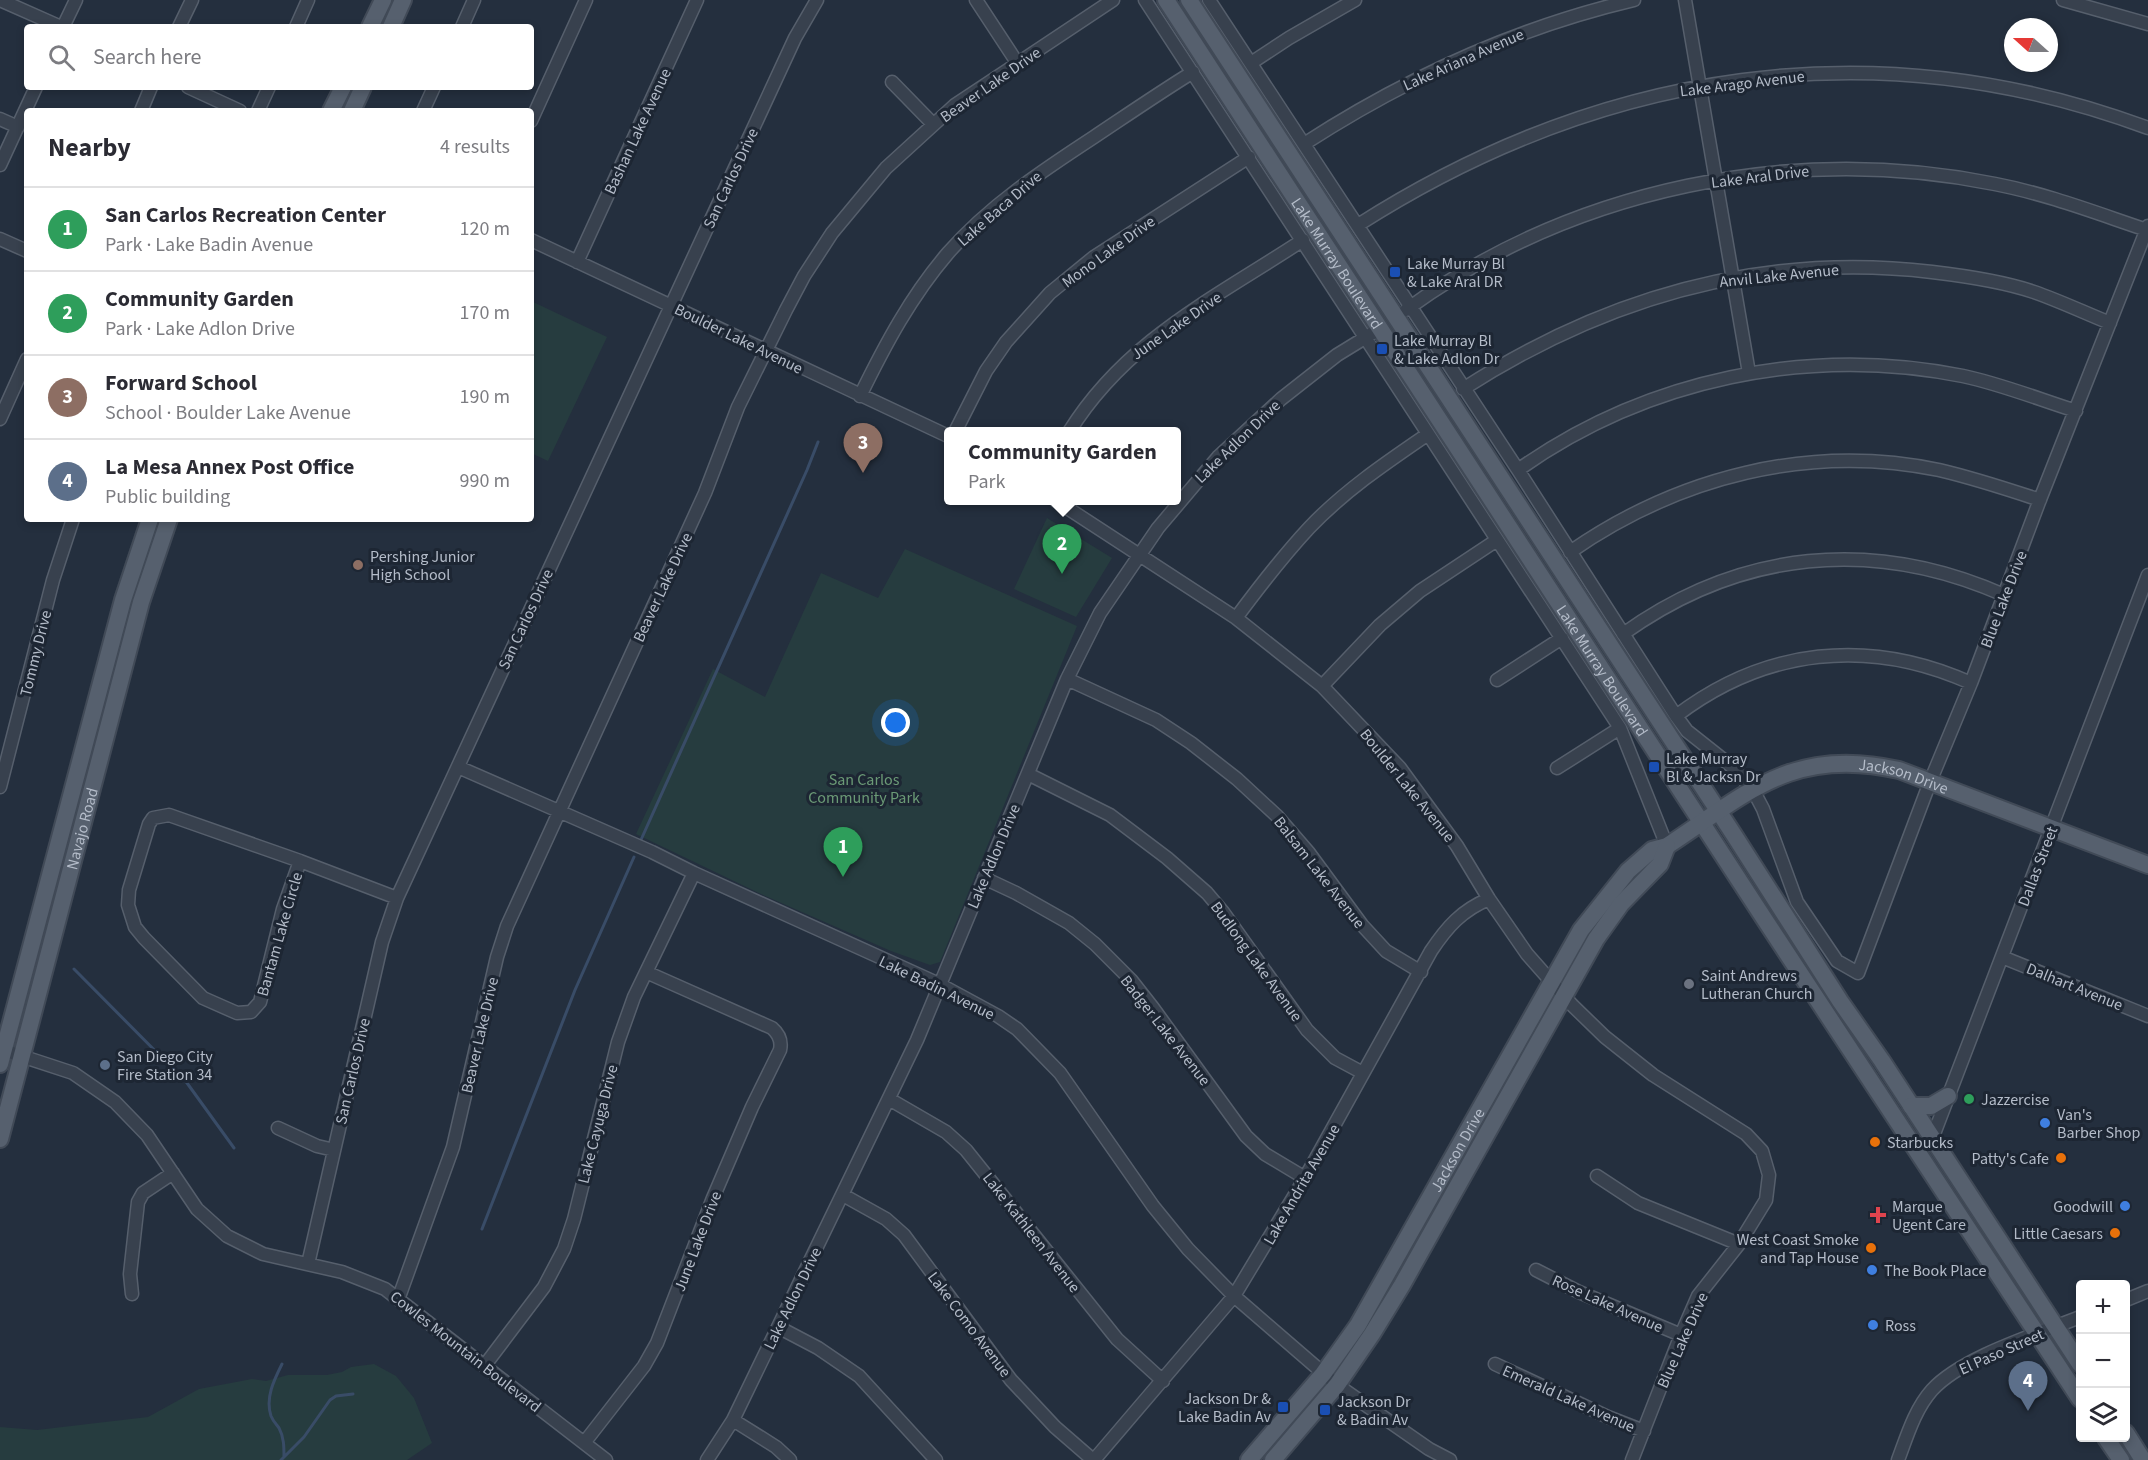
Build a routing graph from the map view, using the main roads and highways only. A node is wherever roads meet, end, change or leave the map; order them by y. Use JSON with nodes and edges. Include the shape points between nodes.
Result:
{"nodes":[{"id":1,"x":383,"y":0,"type":"edge"},
{"id":2,"x":404,"y":0,"type":"edge"},
{"id":3,"x":1167,"y":0,"type":"edge"},
{"id":4,"x":1189,"y":0,"type":"edge"},
{"id":5,"x":371,"y":24,"type":"edge"},
{"id":6,"x":392,"y":24,"type":"edge"},
{"id":7,"x":342,"y":90,"type":"edge"},
{"id":8,"x":362,"y":90,"type":"edge"},
{"id":9,"x":333,"y":108,"type":"edge"},
{"id":10,"x":353,"y":108,"type":"edge"},
{"id":11,"x":1366,"y":305,"type":"junction"},
{"id":12,"x":1396,"y":317,"type":"junction"},
{"id":13,"x":1381,"y":328,"type":"junction"},
{"id":14,"x":1412,"y":341,"type":"junction"},
{"id":15,"x":149,"y":522,"type":"edge"},
{"id":16,"x":168,"y":522,"type":"edge"},
{"id":17,"x":1719,"y":812,"type":"junction"},
{"id":18,"x":1703,"y":822,"type":"junction"},
{"id":19,"x":1667,"y":846,"type":"junction"},
{"id":20,"x":2148,"y":866,"type":"edge"},
{"id":21,"x":1,"y":1055,"type":"edge"},
{"id":22,"x":1948,"y":1096,"type":"road end"},
{"id":23,"x":1911,"y":1106,"type":"junction"},
{"id":24,"x":0,"y":1138,"type":"edge"},
{"id":25,"x":2076,"y":1358,"type":"edge"},
{"id":26,"x":2076,"y":1393,"type":"edge"},
{"id":27,"x":2130,"y":1439,"type":"edge"},
{"id":28,"x":2109,"y":1442,"type":"edge"},
{"id":29,"x":1249,"y":1460,"type":"edge"},
{"id":30,"x":1273,"y":1460,"type":"edge"},
{"id":31,"x":2121,"y":1460,"type":"edge"},
{"id":32,"x":2143,"y":1460,"type":"edge"}],
"edges":[{"from":1,"to":5,"type":"main road"},
{"from":2,"to":6,"type":"main road"},
{"from":3,"to":11,"type":"main road","name":"Lake Murray Boulevard"},
{"from":4,"to":12,"type":"main road","name":"Lake Murray Boulevard"},
{"from":7,"to":9,"type":"main road"},
{"from":8,"to":10,"type":"main road"},
{"from":11,"to":12,"type":"main road"},
{"from":11,"to":13,"type":"main road","name":"Lake Murray Boulevard"},
{"from":12,"to":14,"type":"main road","name":"Lake Murray Boulevard"},
{"from":13,"to":14,"type":"main road"},
{"from":13,"to":18,"type":"main road","name":"Lake Murray Boulevard"},
{"from":14,"to":17,"type":"main road","name":"Lake Murray Boulevard"},
{"from":15,"to":21,"type":"main road","name":"Navajo Road","via":[[123,600]]},
{"from":16,"to":24,"type":"main road","name":"Navajo Road","via":[[141,602]]},
{"from":17,"to":18,"type":"main road","name":"Jackson Drive"},
{"from":17,"to":20,"type":"main road","name":"Jackson Drive","via":[[1753,790],[1798,769],[1839,763],[1882,766]]},
{"from":17,"to":23,"type":"main road","name":"Lake Murray Boulevard"},
{"from":18,"to":19,"type":"main road","name":"Jackson Drive"},
{"from":18,"to":26,"type":"main road","name":"Lake Murray Boulevard"},
{"from":19,"to":29,"type":"main road","name":"Jackson Drive","via":[[1652,850],[1628,871],[1581,930],[1375,1298],[1323,1374]]},
{"from":19,"to":30,"type":"main road","name":"Jackson Drive","via":[[1660,864],[1613,914],[1563,995],[1372,1334],[1336,1385]]},
{"from":22,"to":23,"type":"main road","via":[[1931,1106]]},
{"from":23,"to":25,"type":"main road","name":"Lake Murray Boulevard"},
{"from":27,"to":32,"type":"main road"},
{"from":28,"to":31,"type":"main road"}]}
